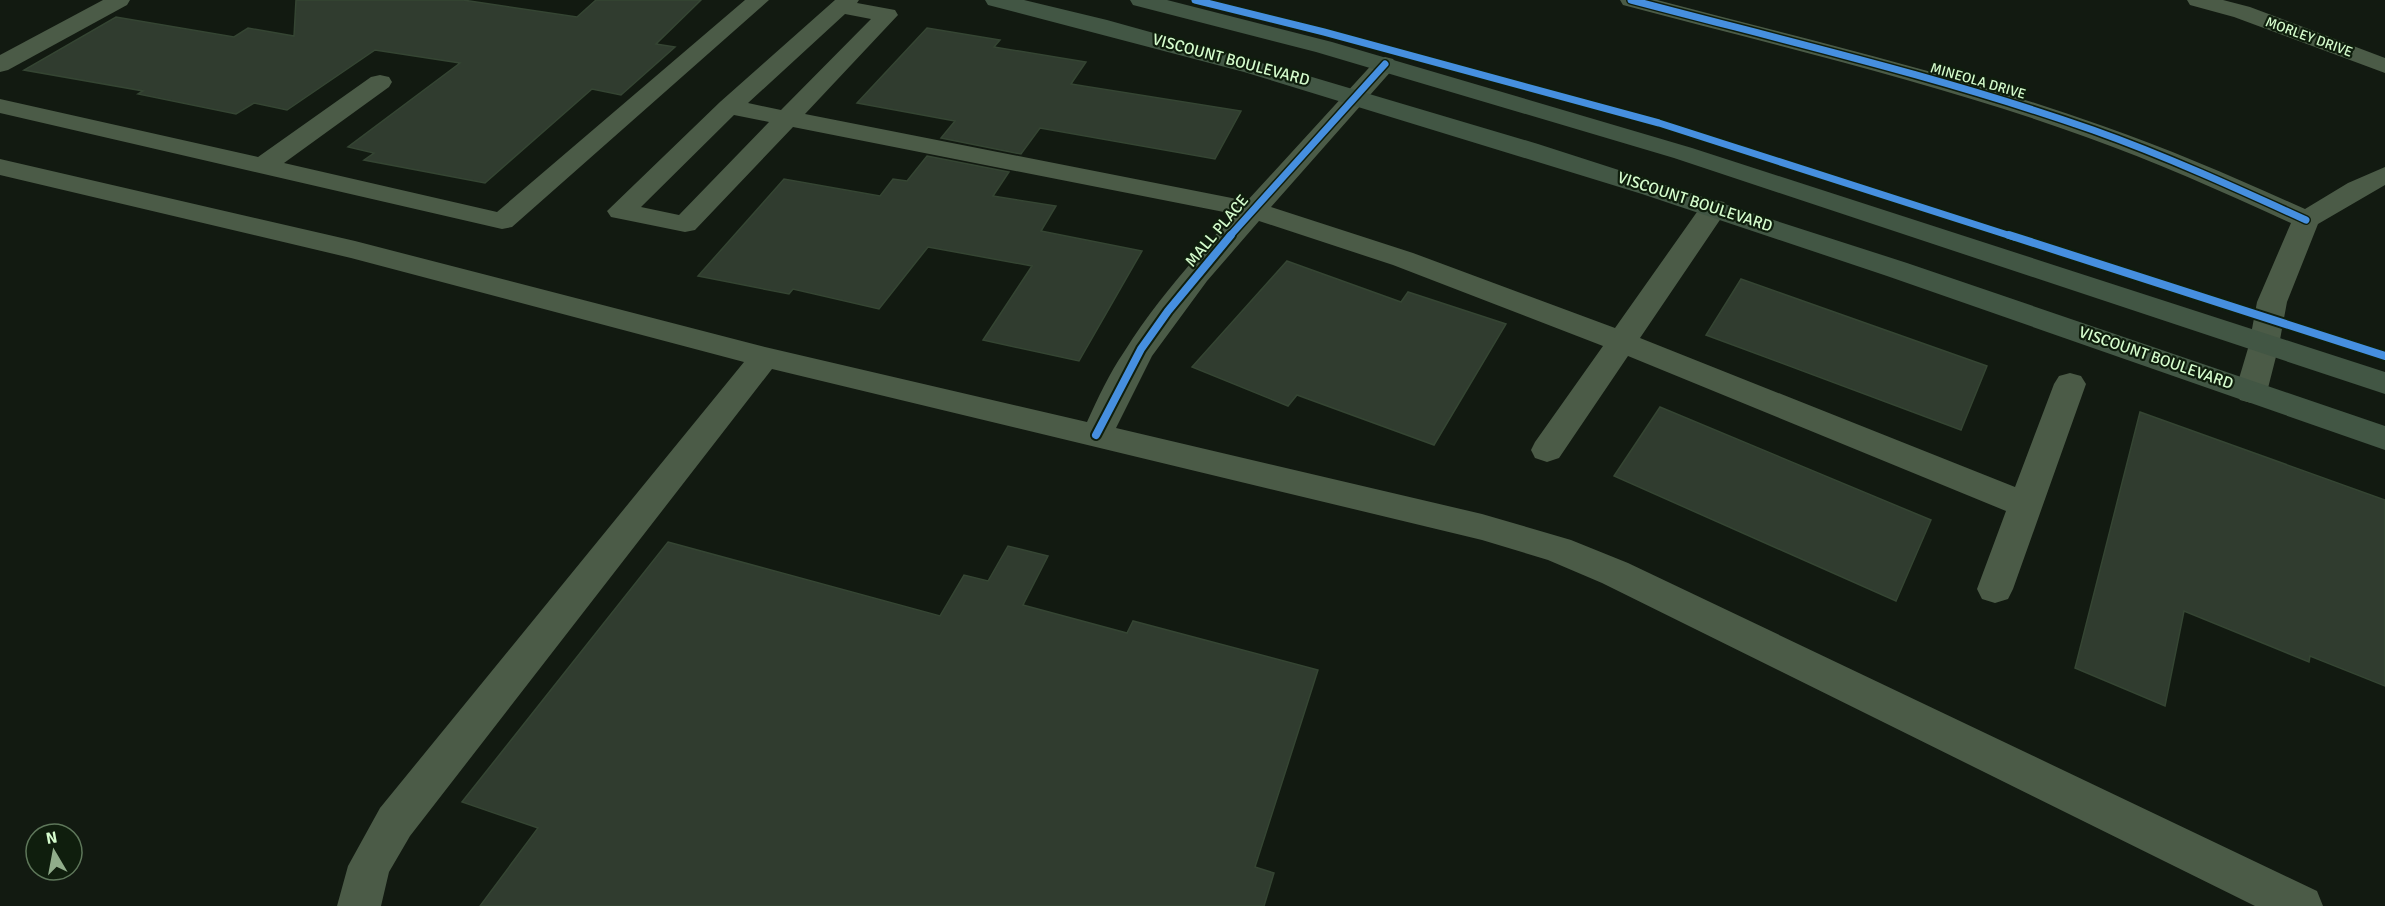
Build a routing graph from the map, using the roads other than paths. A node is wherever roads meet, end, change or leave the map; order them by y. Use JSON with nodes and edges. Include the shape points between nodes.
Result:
{"nodes":[{"id":1,"x":119,"y":0,"type":"edge"},
{"id":2,"x":758,"y":0,"type":"edge"},
{"id":3,"x":996,"y":0,"type":"edge"},
{"id":4,"x":1141,"y":0,"type":"edge"},
{"id":5,"x":1631,"y":0,"type":"edge"},
{"id":6,"x":2207,"y":1,"type":"edge"},
{"id":7,"x":845,"y":4,"type":"edge"},
{"id":8,"x":1385,"y":64,"type":"junction"},
{"id":9,"x":0,"y":65,"type":"edge"},
{"id":10,"x":2385,"y":66,"type":"edge"},
{"id":11,"x":380,"y":82,"type":"dead end"},
{"id":12,"x":1357,"y":97,"type":"junction"},
{"id":13,"x":0,"y":106,"type":"edge"},
{"id":14,"x":729,"y":106,"type":"junction"},
{"id":15,"x":786,"y":118,"type":"junction"},
{"id":16,"x":263,"y":166,"type":"junction"},
{"id":17,"x":0,"y":167,"type":"edge"},
{"id":18,"x":2385,"y":175,"type":"edge"},
{"id":19,"x":1713,"y":208,"type":"junction"},
{"id":20,"x":1253,"y":210,"type":"junction"},
{"id":21,"x":2306,"y":220,"type":"junction"},
{"id":22,"x":1622,"y":342,"type":"junction"},
{"id":23,"x":2264,"y":345,"type":"junction"},
{"id":24,"x":765,"y":357,"type":"junction"},
{"id":25,"x":2385,"y":383,"type":"edge"},
{"id":26,"x":2070,"y":384,"type":"dead end"},
{"id":27,"x":2251,"y":392,"type":"junction"},
{"id":28,"x":1096,"y":435,"type":"junction"},
{"id":29,"x":2385,"y":438,"type":"edge"},
{"id":30,"x":1547,"y":450,"type":"dead end"},
{"id":31,"x":2026,"y":505,"type":"junction"},
{"id":32,"x":1995,"y":589,"type":"dead end"},
{"id":33,"x":359,"y":906,"type":"edge"},
{"id":34,"x":2301,"y":906,"type":"edge"}],
"edges":[{"from":1,"to":9,"type":"street"},
{"from":2,"to":16,"type":"street","via":[[502,221]]},
{"from":3,"to":12,"type":"main road","name":"VISCOUNT BOULEVARD","via":[[1258,67]]},
{"from":4,"to":8,"type":"main road"},
{"from":5,"to":21,"type":"street","name":"MINEOLA DRIVE","via":[[2076,125],[2168,158]]},
{"from":6,"to":10,"type":"street","name":"MORLEY DRIVE"},
{"from":7,"to":14,"type":"street"},
{"from":7,"to":15,"type":"street","via":[[887,15]]},
{"from":8,"to":12,"type":"street","name":"MALL PLACE"},
{"from":8,"to":23,"type":"main road","via":[[1683,153]]},
{"from":11,"to":16,"type":"street"},
{"from":12,"to":19,"type":"main road","name":"VISCOUNT BOULEVARD"},
{"from":12,"to":20,"type":"street","name":"MALL PLACE"},
{"from":13,"to":16,"type":"street"},
{"from":14,"to":15,"type":"street"},
{"from":14,"to":15,"type":"street","via":[[621,211],[685,224]]},
{"from":15,"to":20,"type":"street"},
{"from":17,"to":24,"type":"street","via":[[355,250]]},
{"from":18,"to":21,"type":"street"},
{"from":19,"to":22,"type":"street"},
{"from":19,"to":27,"type":"main road","name":"VISCOUNT BOULEVARD"},
{"from":20,"to":22,"type":"street","via":[[1403,259]]},
{"from":20,"to":28,"type":"street","name":"MALL PLACE","via":[[1140,351]]},
{"from":21,"to":23,"type":"street","via":[[2272,302]]},
{"from":22,"to":30,"type":"street"},
{"from":22,"to":31,"type":"street"},
{"from":23,"to":25,"type":"main road"},
{"from":23,"to":27,"type":"street"},
{"from":24,"to":28,"type":"street"},
{"from":24,"to":33,"type":"street","via":[[395,822],[369,866]]},
{"from":26,"to":31,"type":"street"},
{"from":27,"to":29,"type":"main road","name":"VISCOUNT BOULEVARD"},
{"from":28,"to":34,"type":"street","via":[[1482,527],[1559,550],[1626,578]]},
{"from":31,"to":32,"type":"street"}]}
